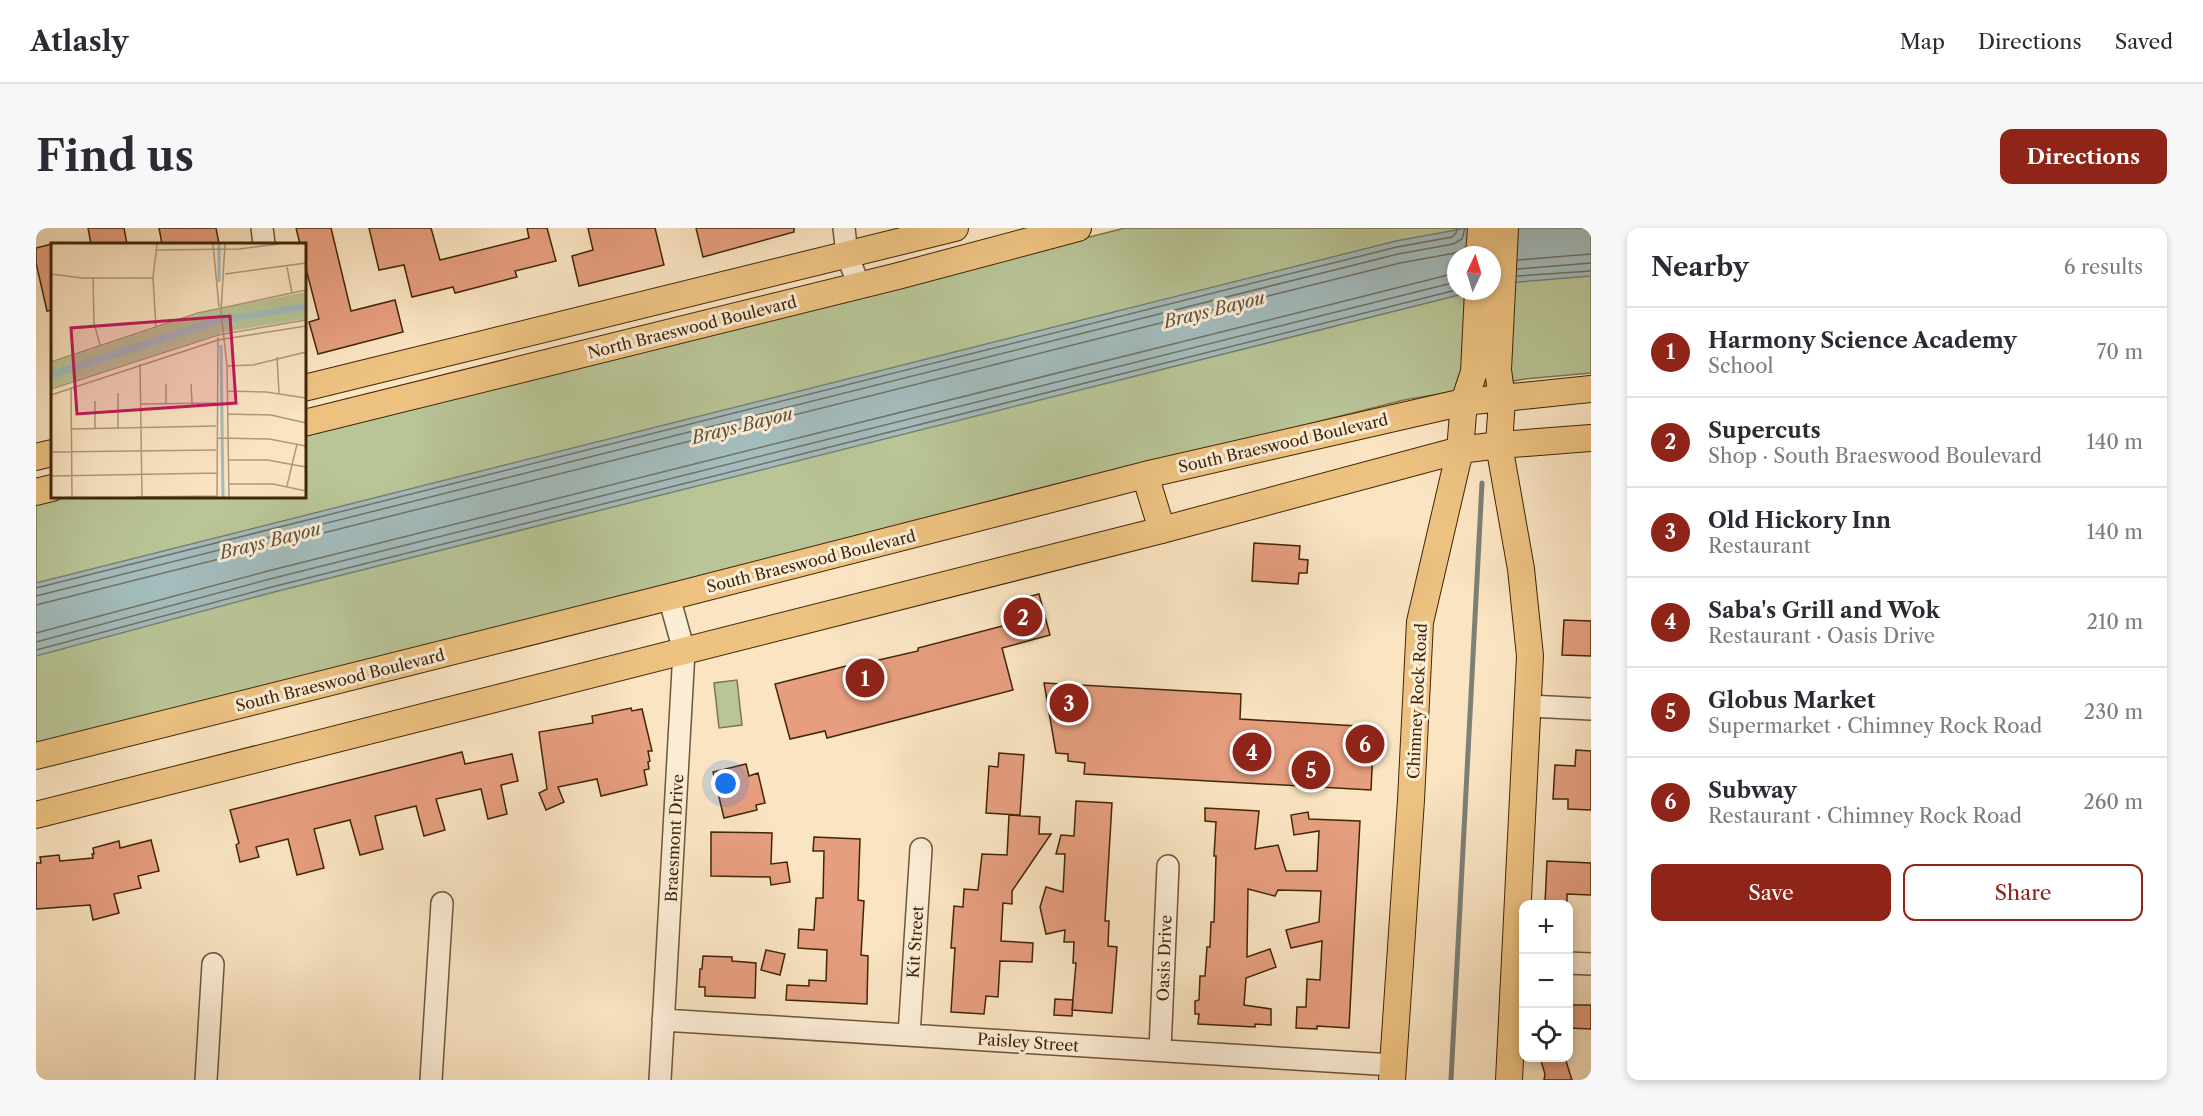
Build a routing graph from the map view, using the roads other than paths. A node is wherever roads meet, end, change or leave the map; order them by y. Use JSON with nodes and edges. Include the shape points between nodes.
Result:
{"nodes":[{"id":1,"x":262,"y":228,"type":"edge"},
{"id":2,"x":844,"y":228,"type":"edge"},
{"id":3,"x":955,"y":228,"type":"edge"},
{"id":4,"x":1078,"y":228,"type":"edge"},
{"id":5,"x":1481,"y":228,"type":"edge"},
{"id":6,"x":1505,"y":228,"type":"edge"},
{"id":7,"x":264,"y":243,"type":"edge"},
{"id":8,"x":1480,"y":246,"type":"edge"},
{"id":9,"x":848,"y":255,"type":"junction"},
{"id":10,"x":859,"y":285,"type":"junction"},
{"id":11,"x":665,"y":299,"type":"junction"},
{"id":12,"x":1479,"y":300,"type":"edge"},
{"id":13,"x":674,"y":331,"type":"junction"},
{"id":14,"x":484,"y":343,"type":"junction"},
{"id":15,"x":1486,"y":371,"type":"junction"},
{"id":16,"x":492,"y":377,"type":"junction"},
{"id":17,"x":306,"y":388,"type":"edge"},
{"id":18,"x":1591,"y":389,"type":"edge"},
{"id":19,"x":1502,"y":399,"type":"junction"},
{"id":20,"x":1464,"y":402,"type":"junction"},
{"id":21,"x":306,"y":420,"type":"edge"},
{"id":22,"x":1591,"y":438,"type":"edge"},
{"id":23,"x":1499,"y":445,"type":"junction"},
{"id":24,"x":1460,"y":450,"type":"junction"},
{"id":25,"x":51,"y":453,"type":"edge"},
{"id":26,"x":36,"y":457,"type":"edge"},
{"id":27,"x":1145,"y":475,"type":"junction"},
{"id":28,"x":51,"y":488,"type":"edge"},
{"id":29,"x":36,"y":492,"type":"edge"},
{"id":30,"x":1161,"y":530,"type":"junction"},
{"id":31,"x":669,"y":597,"type":"junction"},
{"id":32,"x":684,"y":651,"type":"junction"},
{"id":33,"x":1529,"y":706,"type":"junction"},
{"id":34,"x":1591,"y":709,"type":"edge"},
{"id":35,"x":36,"y":756,"type":"edge"},
{"id":36,"x":36,"y":815,"type":"edge"},
{"id":37,"x":921,"y":849,"type":"dead end"},
{"id":38,"x":1168,"y":866,"type":"dead end"},
{"id":39,"x":442,"y":903,"type":"dead end"},
{"id":40,"x":1520,"y":954,"type":"edge"},
{"id":41,"x":1573,"y":963,"type":"edge"},
{"id":42,"x":213,"y":964,"type":"dead end"},
{"id":43,"x":1591,"y":964,"type":"edge"},
{"id":44,"x":1519,"y":971,"type":"edge"},
{"id":45,"x":663,"y":1020,"type":"junction"},
{"id":46,"x":909,"y":1035,"type":"junction"},
{"id":47,"x":1160,"y":1050,"type":"junction"},
{"id":48,"x":1393,"y":1072,"type":"edge"},
{"id":49,"x":207,"y":1080,"type":"edge"},
{"id":50,"x":431,"y":1080,"type":"edge"},
{"id":51,"x":660,"y":1080,"type":"edge"},
{"id":52,"x":1509,"y":1080,"type":"edge"}],
"edges":[{"from":1,"to":7,"type":"street"},
{"from":2,"to":9,"type":"street"},
{"from":3,"to":9,"type":"main road","name":"North Braeswood Boulevard"},
{"from":4,"to":10,"type":"main road","name":"North Braeswood Boulevard"},
{"from":5,"to":8,"type":"main road"},
{"from":6,"to":15,"type":"main road","name":"Chimney Rock Road"},
{"from":9,"to":10,"type":"street"},
{"from":9,"to":11,"type":"main road","name":"North Braeswood Boulevard"},
{"from":10,"to":13,"type":"main road","name":"North Braeswood Boulevard"},
{"from":11,"to":13,"type":"main road"},
{"from":11,"to":14,"type":"main road","name":"North Braeswood Boulevard"},
{"from":12,"to":15,"type":"main road","name":"Chimney Rock Road"},
{"from":13,"to":16,"type":"main road","name":"North Braeswood Boulevard"},
{"from":14,"to":16,"type":"main road"},
{"from":14,"to":17,"type":"main road","name":"North Braeswood Boulevard"},
{"from":15,"to":19,"type":"main road","name":"Chimney Rock Road"},
{"from":15,"to":20,"type":"main road","name":"Chimney Rock Road"},
{"from":16,"to":21,"type":"main road","name":"North Braeswood Boulevard"},
{"from":18,"to":19,"type":"main road","name":"South Braeswood Boulevard"},
{"from":19,"to":20,"type":"main road","name":"South Braeswood Boulevard"},
{"from":19,"to":23,"type":"main road","name":"Chimney Rock Road"},
{"from":20,"to":24,"type":"main road","name":"Chimney Rock Road"},
{"from":20,"to":27,"type":"main road","name":"South Braeswood Boulevard"},
{"from":22,"to":23,"type":"main road"},
{"from":23,"to":24,"type":"main road"},
{"from":23,"to":33,"type":"main road","via":[[1521,569],[1530,656]]},
{"from":24,"to":30,"type":"main road"},
{"from":24,"to":48,"type":"main road","name":"Chimney Rock Road","via":[[1420,622]]},
{"from":25,"to":26,"type":"main road"},
{"from":27,"to":30,"type":"main road"},
{"from":27,"to":31,"type":"main road","name":"South Braeswood Boulevard"},
{"from":28,"to":29,"type":"main road"},
{"from":30,"to":32,"type":"main road"},
{"from":31,"to":32,"type":"street","name":"Braesmont Drive"},
{"from":31,"to":35,"type":"main road","name":"South Braeswood Boulevard"},
{"from":32,"to":36,"type":"main road"},
{"from":32,"to":45,"type":"street","name":"Braesmont Drive"},
{"from":33,"to":34,"type":"street"},
{"from":33,"to":40,"type":"main road"},
{"from":37,"to":46,"type":"street","name":"Kit Street"},
{"from":38,"to":47,"type":"street","name":"Oasis Drive"},
{"from":39,"to":50,"type":"street"},
{"from":41,"to":43,"type":"street"},
{"from":42,"to":49,"type":"street"},
{"from":44,"to":52,"type":"main road"},
{"from":45,"to":46,"type":"street","name":"Paisley Street"},
{"from":45,"to":51,"type":"street","name":"Braesmont Drive"},
{"from":46,"to":47,"type":"street","name":"Paisley Street"},
{"from":47,"to":48,"type":"street","name":"Paisley Street"}]}
